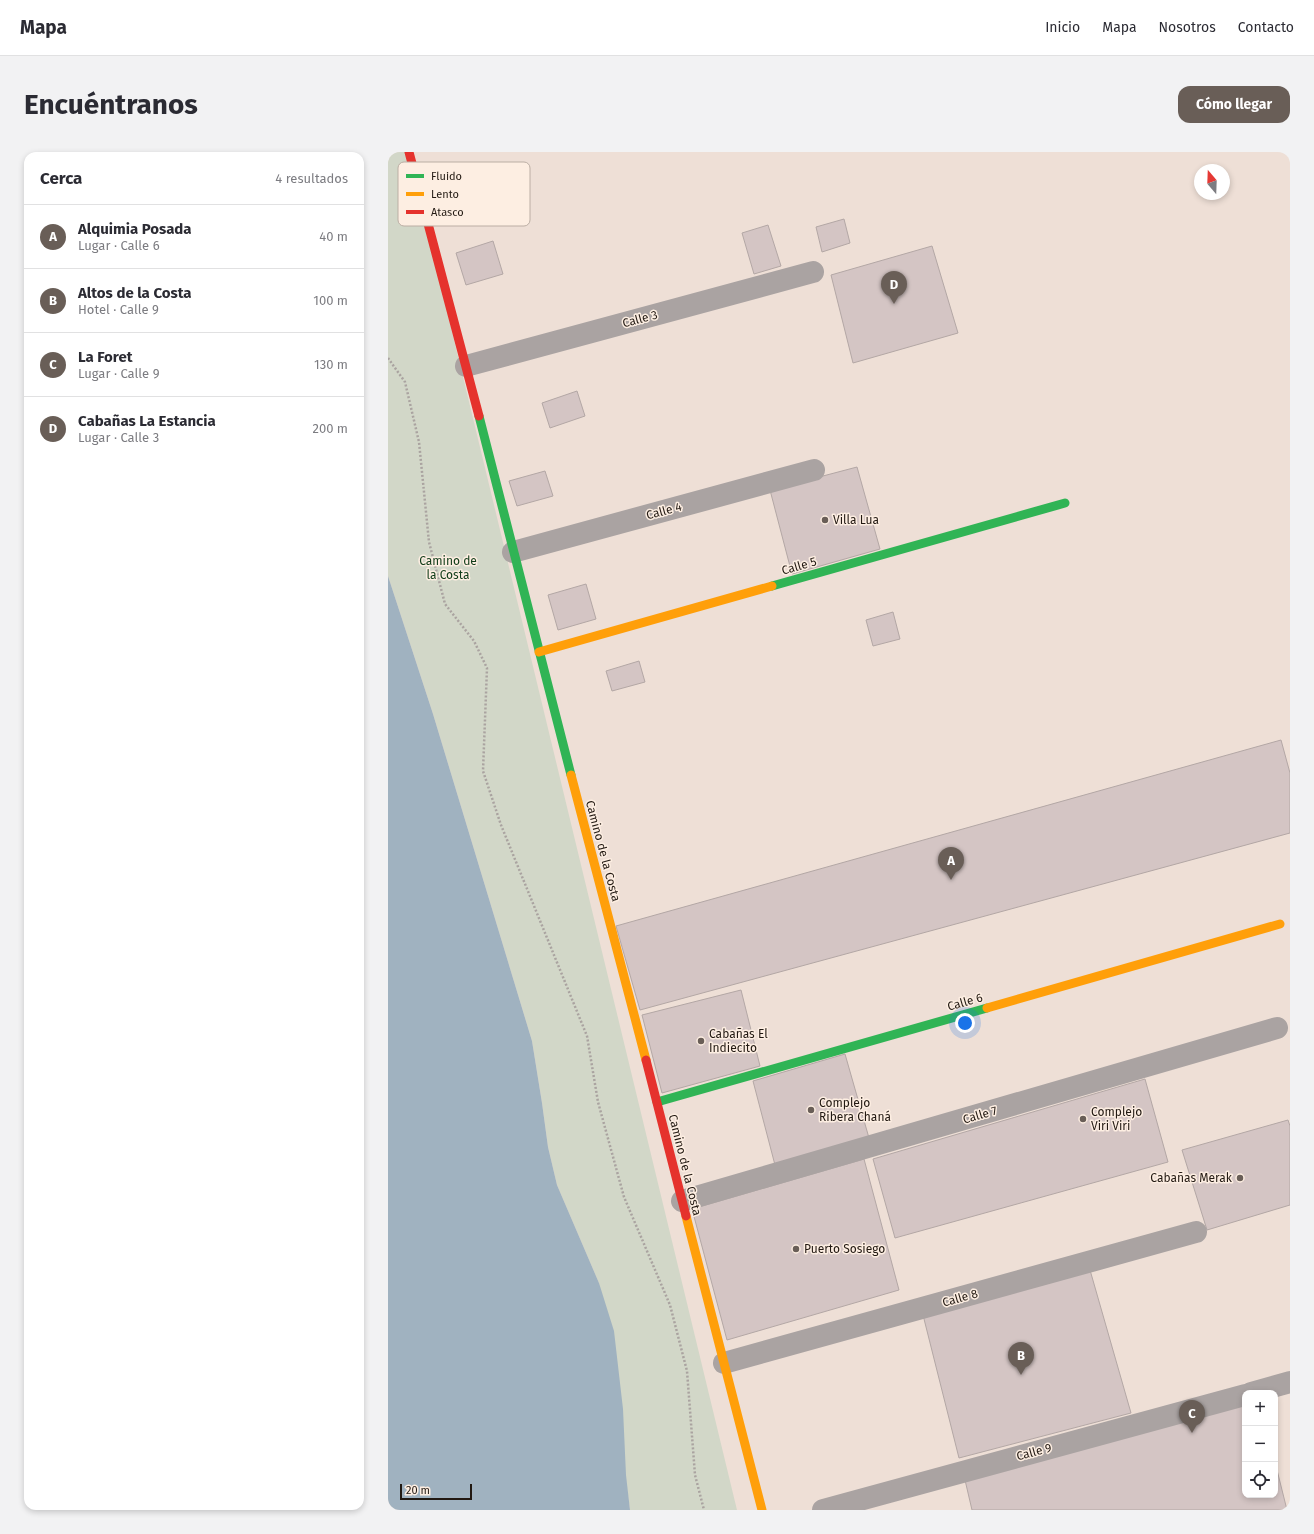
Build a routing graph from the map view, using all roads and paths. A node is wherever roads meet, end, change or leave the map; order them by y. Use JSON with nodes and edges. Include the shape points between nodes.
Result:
{"nodes":[{"id":1,"x":409,"y":152,"type":"edge"},
{"id":2,"x":412,"y":162,"type":"edge"},
{"id":3,"x":429,"y":226,"type":"edge"},
{"id":4,"x":813,"y":272,"type":"dead end"},
{"id":5,"x":388,"y":358,"type":"edge"},
{"id":6,"x":466,"y":366,"type":"junction"},
{"id":7,"x":814,"y":470,"type":"dead end"},
{"id":8,"x":1065,"y":503,"type":"dead end"},
{"id":9,"x":513,"y":552,"type":"junction"},
{"id":10,"x":539,"y":652,"type":"junction"},
{"id":11,"x":1280,"y":924,"type":"dead end"},
{"id":12,"x":1277,"y":1028,"type":"dead end"},
{"id":13,"x":657,"y":1102,"type":"junction"},
{"id":14,"x":682,"y":1201,"type":"junction"},
{"id":15,"x":1196,"y":1232,"type":"dead end"},
{"id":16,"x":724,"y":1363,"type":"junction"},
{"id":17,"x":1290,"y":1382,"type":"edge"},
{"id":18,"x":1262,"y":1390,"type":"edge"},
{"id":19,"x":1242,"y":1395,"type":"edge"},
{"id":20,"x":704,"y":1510,"type":"edge"},
{"id":21,"x":762,"y":1510,"type":"edge"},
{"id":22,"x":823,"y":1510,"type":"edge"}],
"edges":[{"from":1,"to":2,"type":"street","name":"Camino de la Costa"},
{"from":3,"to":6,"type":"street","name":"Camino de la Costa"},
{"from":4,"to":6,"type":"street","name":"Calle 3"},
{"from":5,"to":20,"type":"path","via":[[405,382],[419,442],[430,542],[445,604],[474,641],[487,668],[483,771],[501,825],[587,1036],[598,1102],[624,1197],[670,1305],[686,1371],[695,1476]]},
{"from":6,"to":9,"type":"street","name":"Camino de la Costa"},
{"from":7,"to":9,"type":"street","name":"Calle 4"},
{"from":8,"to":10,"type":"street","name":"Calle 5"},
{"from":9,"to":10,"type":"street","name":"Camino de la Costa"},
{"from":10,"to":13,"type":"street","name":"Camino de la Costa"},
{"from":11,"to":13,"type":"street","name":"Calle 6"},
{"from":12,"to":14,"type":"street","name":"Calle 7"},
{"from":13,"to":14,"type":"street","name":"Camino de la Costa"},
{"from":14,"to":16,"type":"street","name":"Camino de la Costa"},
{"from":15,"to":16,"type":"street","name":"Calle 8"},
{"from":16,"to":21,"type":"street","name":"Camino de la Costa"},
{"from":17,"to":18,"type":"street"},
{"from":19,"to":22,"type":"street","name":"Calle 9"}]}
